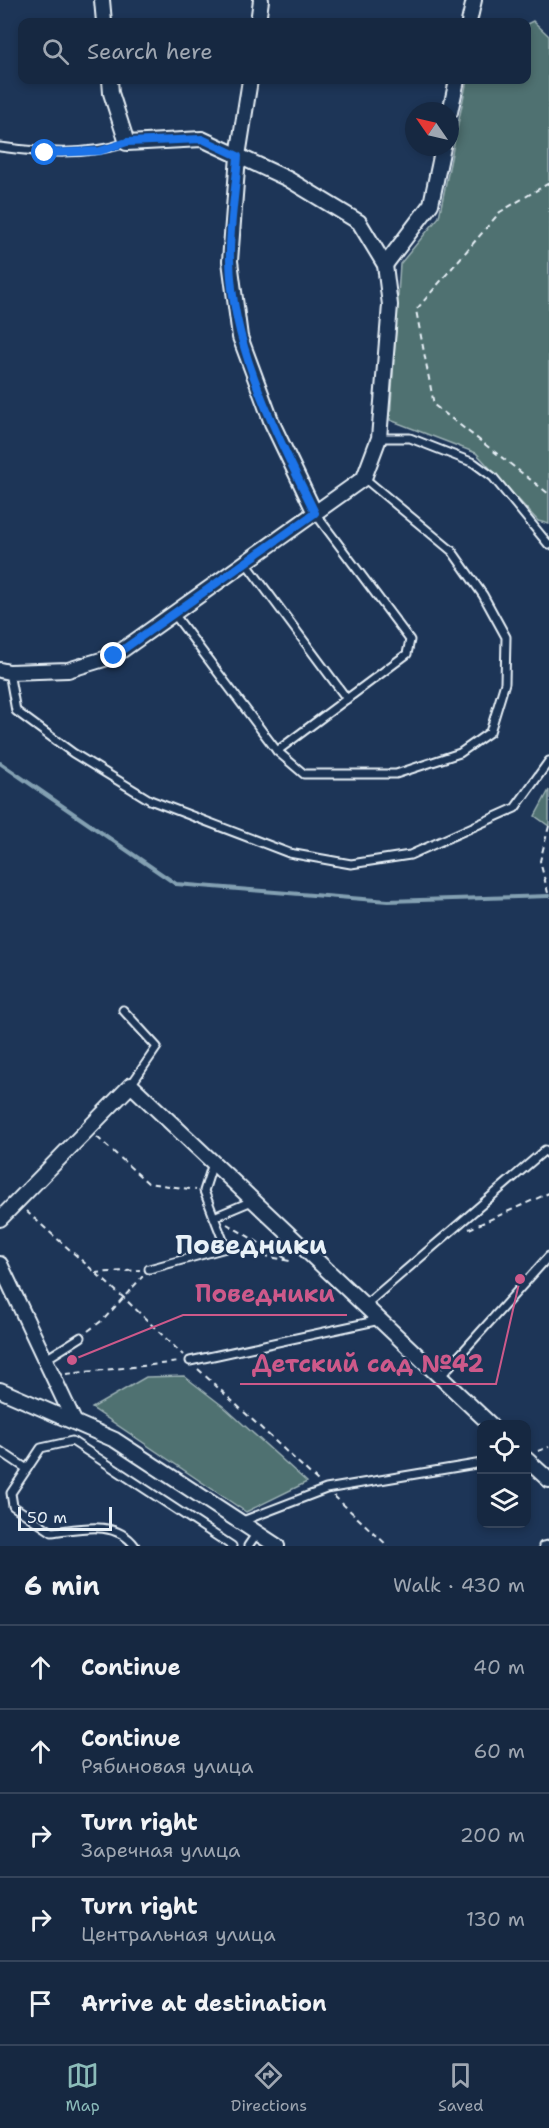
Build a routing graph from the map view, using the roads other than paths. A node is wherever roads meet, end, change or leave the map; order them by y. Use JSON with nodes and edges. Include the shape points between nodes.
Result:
{"nodes":[{"id":1,"x":102,"y":0,"type":"edge"},
{"id":2,"x":261,"y":0,"type":"edge"},
{"id":3,"x":474,"y":0,"type":"edge"},
{"id":4,"x":104,"y":18,"type":"edge"},
{"id":5,"x":259,"y":18,"type":"edge"},
{"id":6,"x":470,"y":18,"type":"edge"},
{"id":7,"x":110,"y":84,"type":"edge"},
{"id":8,"x":249,"y":84,"type":"edge"},
{"id":9,"x":456,"y":84,"type":"edge"},
{"id":10,"x":452,"y":102,"type":"edge"},
{"id":11,"x":127,"y":142,"type":"junction"},
{"id":12,"x":0,"y":147,"type":"edge"},
{"id":13,"x":238,"y":156,"type":"junction"},
{"id":14,"x":441,"y":156,"type":"edge"},
{"id":15,"x":385,"y":265,"type":"junction"},
{"id":16,"x":379,"y":438,"type":"junction"},
{"id":17,"x":364,"y":478,"type":"junction"},
{"id":18,"x":315,"y":513,"type":"junction"},
{"id":19,"x":549,"y":545,"type":"edge"},
{"id":20,"x":246,"y":562,"type":"junction"},
{"id":21,"x":174,"y":614,"type":"junction"},
{"id":22,"x":4,"y":671,"type":"edge"},
{"id":23,"x":347,"y":699,"type":"junction"},
{"id":24,"x":277,"y":751,"type":"junction"},
{"id":25,"x":549,"y":761,"type":"edge"},
{"id":26,"x":123,"y":1010,"type":"dead end"},
{"id":27,"x":131,"y":1085,"type":"junction"},
{"id":28,"x":548,"y":1150,"type":"edge"},
{"id":29,"x":213,"y":1163,"type":"junction"},
{"id":30,"x":252,"y":1201,"type":"junction"},
{"id":31,"x":214,"y":1217,"type":"junction"},
{"id":32,"x":0,"y":1219,"type":"edge"},
{"id":33,"x":549,"y":1256,"type":"edge"},
{"id":34,"x":0,"y":1264,"type":"edge"},
{"id":35,"x":149,"y":1269,"type":"road end"},
{"id":36,"x":364,"y":1306,"type":"junction"},
{"id":37,"x":380,"y":1320,"type":"junction"},
{"id":38,"x":81,"y":1337,"type":"road end"},
{"id":39,"x":46,"y":1359,"type":"junction"},
{"id":40,"x":190,"y":1361,"type":"road end"},
{"id":41,"x":440,"y":1377,"type":"junction"},
{"id":42,"x":0,"y":1390,"type":"edge"},
{"id":43,"x":485,"y":1420,"type":"edge"},
{"id":44,"x":74,"y":1421,"type":"junction"},
{"id":45,"x":72,"y":1440,"type":"junction"},
{"id":46,"x":0,"y":1451,"type":"edge"},
{"id":47,"x":477,"y":1464,"type":"edge"},
{"id":48,"x":531,"y":1464,"type":"edge"},
{"id":49,"x":27,"y":1469,"type":"junction"},
{"id":50,"x":549,"y":1480,"type":"edge"},
{"id":51,"x":240,"y":1522,"type":"junction"},
{"id":52,"x":257,"y":1533,"type":"junction"},
{"id":53,"x":549,"y":1545,"type":"edge"},
{"id":54,"x":135,"y":1546,"type":"edge"},
{"id":55,"x":232,"y":1546,"type":"edge"},
{"id":56,"x":248,"y":1546,"type":"edge"},
{"id":57,"x":277,"y":1546,"type":"edge"},
{"id":58,"x":543,"y":1546,"type":"edge"}],
"edges":[{"from":1,"to":4,"type":"street"},
{"from":2,"to":5,"type":"street"},
{"from":3,"to":6,"type":"street"},
{"from":7,"to":11,"type":"street"},
{"from":8,"to":13,"type":"street"},
{"from":9,"to":10,"type":"street"},
{"from":11,"to":12,"type":"lane","via":[[89,151],[45,153]]},
{"from":11,"to":13,"type":"street","via":[[202,139]]},
{"from":13,"to":15,"type":"street","via":[[288,179],[359,222]]},
{"from":13,"to":18,"type":"street","via":[[230,261],[240,338],[272,423]]},
{"from":14,"to":15,"type":"street","via":[[431,204]]},
{"from":15,"to":16,"type":"street","via":[[390,305]]},
{"from":16,"to":17,"type":"street"},
{"from":16,"to":19,"type":"lane","via":[[410,438],[474,463],[493,477]]},
{"from":17,"to":18,"type":"street"},
{"from":17,"to":24,"type":"lane","via":[[452,551],[506,637],[505,683],[490,732],[460,753],[396,774],[304,774]]},
{"from":18,"to":20,"type":"street"},
{"from":18,"to":23,"type":"lane","via":[[410,640],[407,654]]},
{"from":20,"to":21,"type":"street"},
{"from":20,"to":23,"type":"lane"},
{"from":21,"to":22,"type":"street","via":[[114,656],[68,670]]},
{"from":21,"to":24,"type":"lane"},
{"from":22,"to":25,"type":"lane","via":[[16,711],[73,753],[150,800],[289,853],[351,864],[410,855],[516,808]]},
{"from":23,"to":24,"type":"lane"},
{"from":26,"to":27,"type":"lane","via":[[158,1047]]},
{"from":27,"to":29,"type":"street"},
{"from":27,"to":32,"type":"street"},
{"from":28,"to":36,"type":"lane"},
{"from":29,"to":30,"type":"street"},
{"from":29,"to":31,"type":"lane","via":[[204,1191]]},
{"from":30,"to":31,"type":"lane"},
{"from":30,"to":36,"type":"street"},
{"from":31,"to":35,"type":"lane","via":[[226,1248]]},
{"from":33,"to":41,"type":"lane"},
{"from":34,"to":39,"type":"street"},
{"from":36,"to":37,"type":"street"},
{"from":37,"to":40,"type":"lane"},
{"from":37,"to":41,"type":"street"},
{"from":38,"to":39,"type":"lane"},
{"from":39,"to":44,"type":"street"},
{"from":41,"to":43,"type":"street"},
{"from":42,"to":44,"type":"street"},
{"from":44,"to":45,"type":"lane"},
{"from":44,"to":51,"type":"street","via":[[115,1440]]},
{"from":45,"to":49,"type":"lane","via":[[41,1448]]},
{"from":45,"to":55,"type":"lane"},
{"from":46,"to":49,"type":"lane"},
{"from":47,"to":51,"type":"lane","via":[[326,1489]]},
{"from":48,"to":50,"type":"street"},
{"from":49,"to":54,"type":"lane","via":[[11,1493],[13,1506],[52,1532],[115,1529]]},
{"from":51,"to":52,"type":"street"},
{"from":52,"to":56,"type":"lane"},
{"from":52,"to":57,"type":"street"},
{"from":53,"to":58,"type":"lane"}]}
